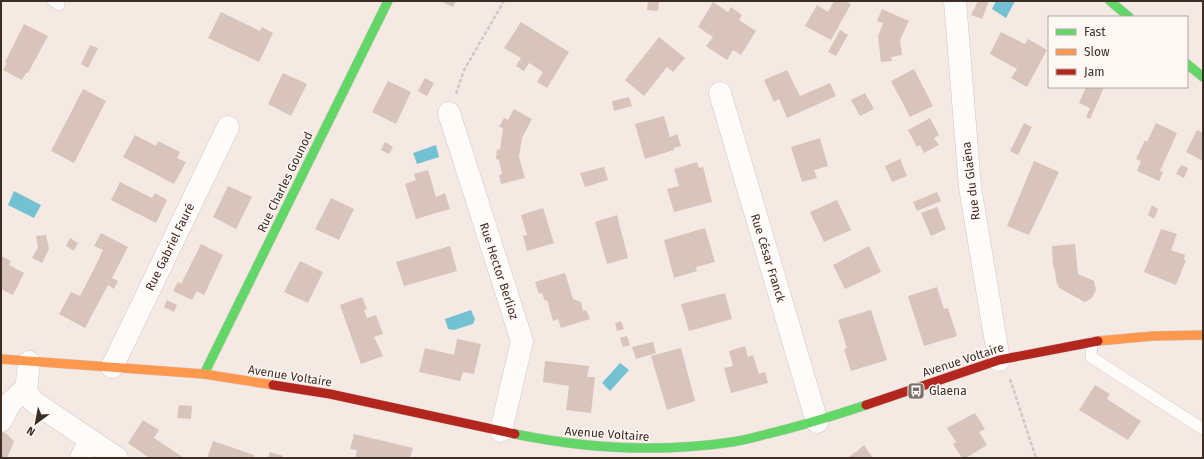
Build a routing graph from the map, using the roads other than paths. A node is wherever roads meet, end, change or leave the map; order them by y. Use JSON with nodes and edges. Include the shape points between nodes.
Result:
{"nodes":[{"id":1,"x":388,"y":1,"type":"edge"},
{"id":2,"x":955,"y":1,"type":"edge"},
{"id":3,"x":1110,"y":1,"type":"edge"},
{"id":4,"x":1128,"y":16,"type":"edge"},
{"id":5,"x":1188,"y":65,"type":"edge"},
{"id":6,"x":1203,"y":78,"type":"edge"},
{"id":7,"x":720,"y":93,"type":"dead end"},
{"id":8,"x":450,"y":113,"type":"road end"},
{"id":9,"x":228,"y":127,"type":"dead end"},
{"id":10,"x":1203,"y":335,"type":"edge"},
{"id":11,"x":1092,"y":342,"type":"junction"},
{"id":12,"x":1,"y":359,"type":"edge"},
{"id":13,"x":999,"y":360,"type":"junction"},
{"id":14,"x":29,"y":362,"type":"junction"},
{"id":15,"x":112,"y":367,"type":"junction"},
{"id":16,"x":204,"y":374,"type":"junction"},
{"id":17,"x":26,"y":388,"type":"junction"},
{"id":18,"x":1,"y":421,"type":"edge"},
{"id":19,"x":817,"y":422,"type":"junction"},
{"id":20,"x":1203,"y":429,"type":"edge"},
{"id":21,"x":501,"y":431,"type":"junction"},
{"id":22,"x":85,"y":449,"type":"edge"},
{"id":23,"x":665,"y":454,"type":"edge"},
{"id":24,"x":117,"y":458,"type":"edge"}],
"edges":[{"from":1,"to":16,"type":"main road","name":"Rue Charles Gounod"},
{"from":2,"to":13,"type":"street","name":"Rue du Glaëna","via":[[970,187]]},
{"from":3,"to":4,"type":"main road"},
{"from":5,"to":6,"type":"main road"},
{"from":7,"to":19,"type":"street","name":"Rue César Franck"},
{"from":8,"to":21,"type":"street","name":"Rue Hector Berlioz","via":[[522,341]]},
{"from":9,"to":15,"type":"street","name":"Rue Gabriel Fauré"},
{"from":10,"to":11,"type":"main road","name":"Avenue Voltaire","via":[[1153,336]]},
{"from":11,"to":13,"type":"main road","name":"Avenue Voltaire"},
{"from":11,"to":20,"type":"lane","via":[[1091,358]]},
{"from":12,"to":14,"type":"main road","name":"Avenue Voltaire"},
{"from":13,"to":19,"type":"main road","name":"Avenue Voltaire"},
{"from":14,"to":15,"type":"main road","name":"Avenue Voltaire"},
{"from":14,"to":17,"type":"street"},
{"from":15,"to":16,"type":"main road","name":"Avenue Voltaire"},
{"from":16,"to":21,"type":"main road","name":"Avenue Voltaire","via":[[330,394]]},
{"from":17,"to":18,"type":"street","via":[[11,402]]},
{"from":17,"to":22,"type":"street","via":[[34,402]]},
{"from":19,"to":23,"type":"main road","name":"Avenue Voltaire","via":[[733,442]]},
{"from":21,"to":23,"type":"main road","name":"Avenue Voltaire","via":[[558,443]]},
{"from":22,"to":24,"type":"street"}]}
